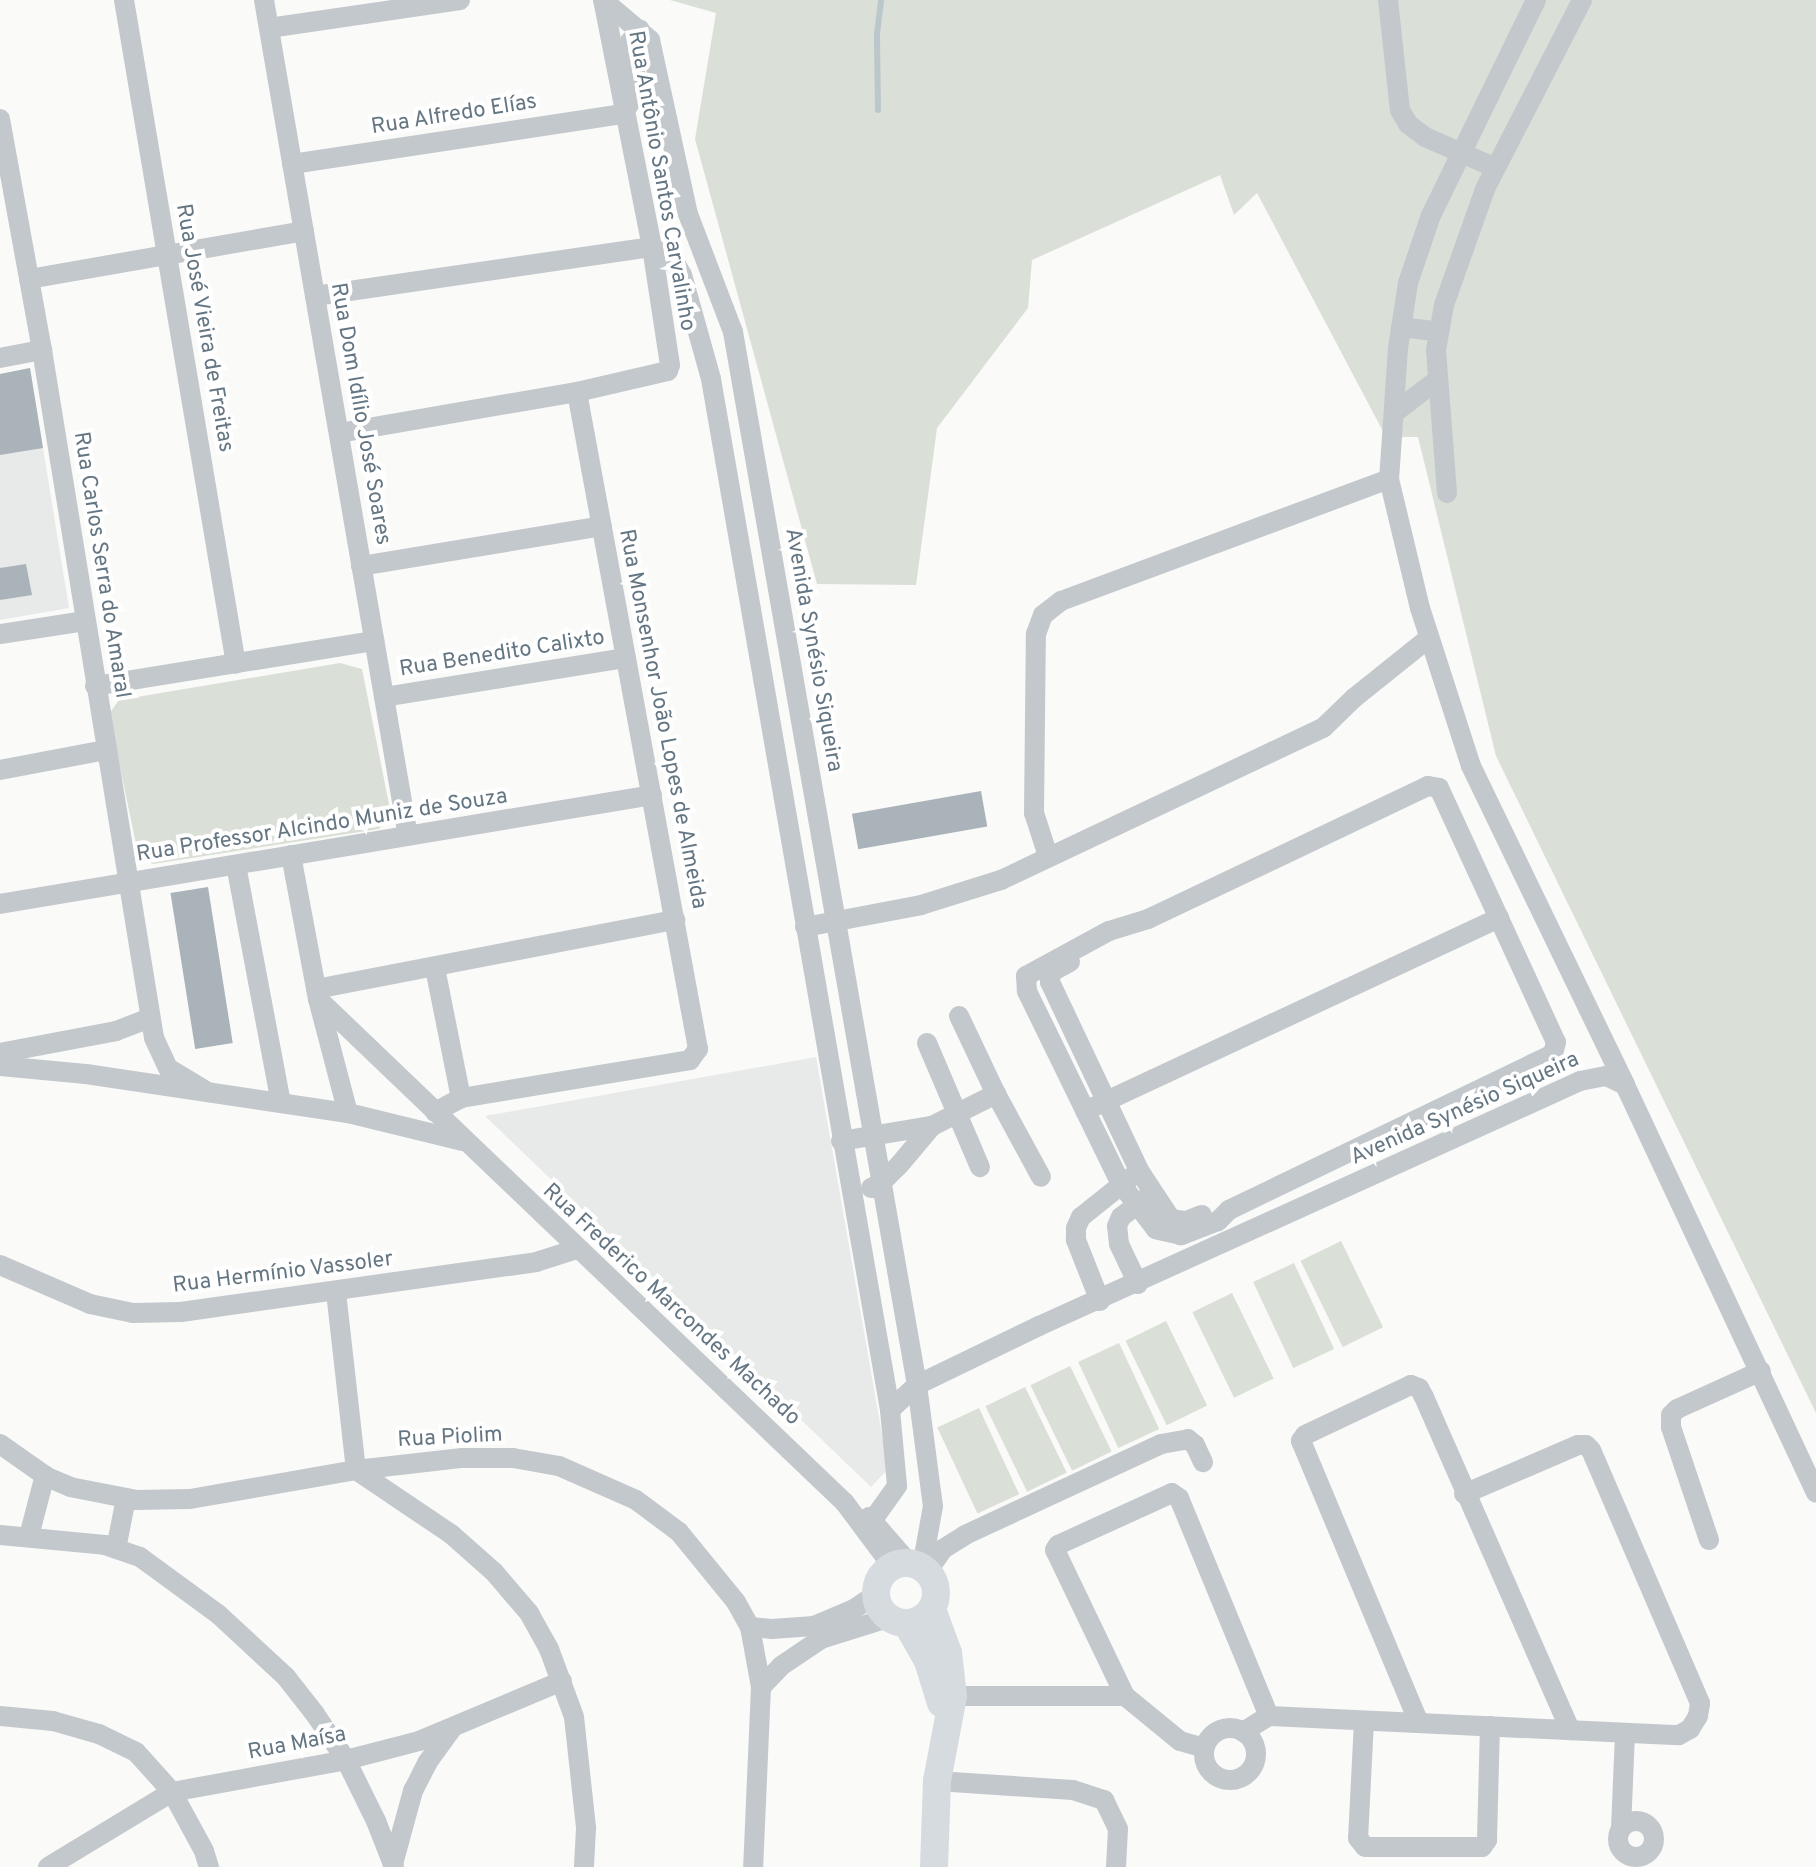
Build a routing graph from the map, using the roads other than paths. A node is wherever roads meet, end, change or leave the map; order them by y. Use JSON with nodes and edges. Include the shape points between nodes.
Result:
{"nodes":[{"id":1,"x":124,"y":0,"type":"edge"},
{"id":2,"x":264,"y":0,"type":"edge"},
{"id":3,"x":460,"y":0,"type":"edge"},
{"id":4,"x":603,"y":0,"type":"edge"},
{"id":5,"x":1388,"y":0,"type":"edge"},
{"id":6,"x":1536,"y":0,"type":"edge"},
{"id":7,"x":1582,"y":0,"type":"edge"},
{"id":8,"x":269,"y":28,"type":"junction"},
{"id":9,"x":640,"y":29,"type":"junction"},
{"id":10,"x":623,"y":114,"type":"junction"},
{"id":11,"x":0,"y":119,"type":"edge"},
{"id":12,"x":1460,"y":152,"type":"junction"},
{"id":13,"x":292,"y":164,"type":"junction"},
{"id":14,"x":1496,"y":168,"type":"junction"},
{"id":15,"x":9,"y":216,"type":"edge"},
{"id":16,"x":304,"y":231,"type":"junction"},
{"id":17,"x":652,"y":247,"type":"junction"},
{"id":18,"x":167,"y":255,"type":"junction"},
{"id":19,"x":29,"y":279,"type":"junction"},
{"id":20,"x":315,"y":296,"type":"junction"},
{"id":21,"x":1401,"y":327,"type":"junction"},
{"id":22,"x":1439,"y":332,"type":"junction"},
{"id":23,"x":42,"y":350,"type":"junction"},
{"id":24,"x":0,"y":358,"type":"edge"},
{"id":25,"x":1437,"y":380,"type":"junction"},
{"id":26,"x":577,"y":392,"type":"junction"},
{"id":27,"x":1394,"y":413,"type":"junction"},
{"id":28,"x":339,"y":433,"type":"junction"},
{"id":29,"x":1389,"y":479,"type":"junction"},
{"id":30,"x":1447,"y":493,"type":"dead end"},
{"id":31,"x":602,"y":526,"type":"junction"},
{"id":32,"x":361,"y":566,"type":"junction"},
{"id":33,"x":85,"y":621,"type":"junction"},
{"id":34,"x":0,"y":634,"type":"edge"},
{"id":35,"x":1429,"y":638,"type":"junction"},
{"id":36,"x":374,"y":641,"type":"junction"},
{"id":37,"x":626,"y":658,"type":"junction"},
{"id":38,"x":236,"y":664,"type":"junction"},
{"id":39,"x":95,"y":686,"type":"junction"},
{"id":40,"x":384,"y":697,"type":"junction"},
{"id":41,"x":106,"y":750,"type":"junction"},
{"id":42,"x":0,"y":770,"type":"edge"},
{"id":43,"x":652,"y":795,"type":"junction"},
{"id":44,"x":408,"y":836,"type":"junction"},
{"id":45,"x":291,"y":855,"type":"junction"},
{"id":46,"x":1048,"y":856,"type":"junction"},
{"id":47,"x":236,"y":865,"type":"junction"},
{"id":48,"x":127,"y":883,"type":"junction"},
{"id":49,"x":0,"y":904,"type":"edge"},
{"id":50,"x":1499,"y":918,"type":"junction"},
{"id":51,"x":1148,"y":919,"type":"junction"},
{"id":52,"x":675,"y":920,"type":"junction"},
{"id":53,"x":836,"y":921,"type":"junction"},
{"id":54,"x":805,"y":927,"type":"junction"},
{"id":55,"x":435,"y":968,"type":"junction"},
{"id":56,"x":317,"y":994,"type":"junction"},
{"id":57,"x":959,"y":1016,"type":"dead end"},
{"id":58,"x":150,"y":1018,"type":"junction"},
{"id":59,"x":927,"y":1043,"type":"dead end"},
{"id":60,"x":0,"y":1053,"type":"edge"},
{"id":61,"x":0,"y":1066,"type":"edge"},
{"id":62,"x":1625,"y":1085,"type":"junction"},
{"id":63,"x":208,"y":1092,"type":"junction"},
{"id":64,"x":996,"y":1094,"type":"junction"},
{"id":65,"x":461,"y":1098,"type":"junction"},
{"id":66,"x":1107,"y":1100,"type":"junction"},
{"id":67,"x":281,"y":1103,"type":"junction"},
{"id":68,"x":1085,"y":1111,"type":"junction"},
{"id":69,"x":435,"y":1112,"type":"junction"},
{"id":70,"x":348,"y":1113,"type":"junction"},
{"id":71,"x":958,"y":1113,"type":"junction"},
{"id":72,"x":932,"y":1126,"type":"junction"},
{"id":73,"x":873,"y":1134,"type":"junction"},
{"id":74,"x":463,"y":1141,"type":"junction"},
{"id":75,"x":841,"y":1141,"type":"junction"},
{"id":76,"x":980,"y":1167,"type":"dead end"},
{"id":77,"x":1140,"y":1172,"type":"junction"},
{"id":78,"x":1041,"y":1177,"type":"dead end"},
{"id":79,"x":880,"y":1184,"type":"junction"},
{"id":80,"x":1121,"y":1184,"type":"junction"},
{"id":81,"x":852,"y":1196,"type":"junction"},
{"id":82,"x":1144,"y":1199,"type":"junction"},
{"id":83,"x":577,"y":1249,"type":"junction"},
{"id":84,"x":0,"y":1265,"type":"edge"},
{"id":85,"x":1138,"y":1284,"type":"junction"},
{"id":86,"x":336,"y":1292,"type":"junction"},
{"id":87,"x":1100,"y":1301,"type":"junction"},
{"id":88,"x":1761,"y":1371,"type":"junction"},
{"id":89,"x":917,"y":1385,"type":"junction"},
{"id":90,"x":890,"y":1410,"type":"junction"},
{"id":91,"x":0,"y":1444,"type":"edge"},
{"id":92,"x":1203,"y":1462,"type":"dead end"},
{"id":93,"x":356,"y":1470,"type":"junction"},
{"id":94,"x":45,"y":1475,"type":"junction"},
{"id":95,"x":897,"y":1486,"type":"junction"},
{"id":96,"x":1816,"y":1492,"type":"edge"},
{"id":97,"x":1464,"y":1494,"type":"junction"},
{"id":98,"x":932,"y":1495,"type":"junction"},
{"id":99,"x":126,"y":1498,"type":"junction"},
{"id":100,"x":870,"y":1524,"type":"junction"},
{"id":101,"x":0,"y":1535,"type":"edge"},
{"id":102,"x":29,"y":1536,"type":"junction"},
{"id":103,"x":1709,"y":1540,"type":"dead end"},
{"id":104,"x":116,"y":1549,"type":"junction"},
{"id":105,"x":913,"y":1567,"type":"junction"},
{"id":106,"x":932,"y":1609,"type":"junction"},
{"id":107,"x":890,"y":1612,"type":"junction"},
{"id":108,"x":750,"y":1627,"type":"junction"},
{"id":109,"x":562,"y":1681,"type":"junction"},
{"id":110,"x":761,"y":1687,"type":"junction"},
{"id":111,"x":1125,"y":1696,"type":"junction"},
{"id":112,"x":946,"y":1705,"type":"junction"},
{"id":113,"x":0,"y":1716,"type":"edge"},
{"id":114,"x":1269,"y":1716,"type":"junction"},
{"id":115,"x":1364,"y":1721,"type":"junction"},
{"id":116,"x":1419,"y":1723,"type":"junction"},
{"id":117,"x":1490,"y":1726,"type":"junction"},
{"id":118,"x":453,"y":1727,"type":"junction"},
{"id":119,"x":1570,"y":1730,"type":"junction"},
{"id":120,"x":1243,"y":1732,"type":"junction"},
{"id":121,"x":1625,"y":1733,"type":"junction"},
{"id":122,"x":1204,"y":1748,"type":"junction"},
{"id":123,"x":346,"y":1760,"type":"junction"},
{"id":124,"x":937,"y":1781,"type":"junction"},
{"id":125,"x":172,"y":1792,"type":"junction"},
{"id":126,"x":1621,"y":1829,"type":"dead end"},
{"id":127,"x":394,"y":1866,"type":"edge"},
{"id":128,"x":48,"y":1867,"type":"edge"},
{"id":129,"x":209,"y":1867,"type":"edge"},
{"id":130,"x":584,"y":1867,"type":"edge"},
{"id":131,"x":753,"y":1867,"type":"edge"},
{"id":132,"x":934,"y":1867,"type":"edge"},
{"id":133,"x":1116,"y":1867,"type":"edge"}],
"edges":[{"from":1,"to":18,"type":"street","name":"Rua José Vieira de Freitas"},
{"from":2,"to":8,"type":"street","name":"Rua Dom Idílio José Soares"},
{"from":3,"to":8,"type":"street"},
{"from":4,"to":9,"type":"street"},
{"from":4,"to":10,"type":"street","name":"Rua Antônio Santos Carvalinho"},
{"from":5,"to":12,"type":"street","via":[[1400,110],[1425,137]]},
{"from":6,"to":12,"type":"street"},
{"from":7,"to":14,"type":"street"},
{"from":8,"to":13,"type":"street","name":"Rua Dom Idílio José Soares"},
{"from":9,"to":10,"type":"street","via":[[630,42],[638,90]]},
{"from":9,"to":53,"type":"street","name":"Avenida Synésio Siqueira","via":[[653,47],[688,214],[733,332]]},
{"from":10,"to":13,"type":"street","name":"Rua Alfredo Elías"},
{"from":10,"to":17,"type":"street","name":"Rua Antônio Santos Carvalinho"},
{"from":11,"to":15,"type":"street","name":"Rua Carlos Serra do Amaral"},
{"from":12,"to":14,"type":"street"},
{"from":12,"to":21,"type":"street","via":[[1417,256]]},
{"from":13,"to":16,"type":"street","name":"Rua Dom Idílio José Soares"},
{"from":14,"to":22,"type":"street","via":[[1463,247]]},
{"from":15,"to":19,"type":"street","name":"Rua Carlos Serra do Amaral"},
{"from":16,"to":18,"type":"street"},
{"from":16,"to":20,"type":"street","name":"Rua Dom Idílio José Soares"},
{"from":17,"to":20,"type":"street"},
{"from":17,"to":26,"type":"street","name":"Rua Antônio Santos Carvalinho","via":[[668,371]]},
{"from":17,"to":54,"type":"street","via":[[682,275],[711,379]]},
{"from":18,"to":19,"type":"street"},
{"from":18,"to":38,"type":"street","name":"Rua José Vieira de Freitas"},
{"from":19,"to":23,"type":"street","name":"Rua Carlos Serra do Amaral"},
{"from":20,"to":28,"type":"street","name":"Rua Dom Idílio José Soares"},
{"from":21,"to":22,"type":"street"},
{"from":21,"to":27,"type":"street"},
{"from":22,"to":25,"type":"street"},
{"from":23,"to":24,"type":"street"},
{"from":23,"to":33,"type":"street","name":"Rua Carlos Serra do Amaral"},
{"from":25,"to":27,"type":"street"},
{"from":25,"to":30,"type":"street"},
{"from":26,"to":28,"type":"street"},
{"from":26,"to":31,"type":"street","name":"Rua Monsenhor João Lopes de Almeida"},
{"from":27,"to":29,"type":"street"},
{"from":28,"to":32,"type":"street","name":"Rua Dom Idílio José Soares"},
{"from":29,"to":35,"type":"street"},
{"from":29,"to":46,"type":"street","via":[[1061,601],[1043,615],[1036,634],[1034,813]]},
{"from":31,"to":32,"type":"street"},
{"from":31,"to":37,"type":"street","name":"Rua Monsenhor João Lopes de Almeida"},
{"from":32,"to":36,"type":"street","name":"Rua Dom Idílio José Soares"},
{"from":33,"to":34,"type":"street"},
{"from":33,"to":39,"type":"street","name":"Rua Carlos Serra do Amaral"},
{"from":35,"to":46,"type":"street","via":[[1323,728]]},
{"from":35,"to":62,"type":"street","via":[[1471,766]]},
{"from":36,"to":38,"type":"street"},
{"from":36,"to":40,"type":"street","name":"Rua Dom Idílio José Soares"},
{"from":37,"to":40,"type":"street","name":"Rua Benedito Calixto"},
{"from":37,"to":43,"type":"street","name":"Rua Monsenhor João Lopes de Almeida"},
{"from":38,"to":39,"type":"street"},
{"from":39,"to":41,"type":"street","name":"Rua Carlos Serra do Amaral"},
{"from":40,"to":44,"type":"street","name":"Rua Dom Idílio José Soares"},
{"from":41,"to":42,"type":"street"},
{"from":41,"to":48,"type":"street","name":"Rua Carlos Serra do Amaral"},
{"from":43,"to":44,"type":"street","name":"Rua Professor Alcindo Muniz de Souza"},
{"from":43,"to":52,"type":"street","name":"Rua Monsenhor João Lopes de Almeida"},
{"from":44,"to":45,"type":"street","name":"Rua Professor Alcindo Muniz de Souza"},
{"from":45,"to":47,"type":"street","name":"Rua Professor Alcindo Muniz de Souza"},
{"from":45,"to":56,"type":"street"},
{"from":46,"to":53,"type":"street","via":[[1001,880],[921,905]]},
{"from":47,"to":48,"type":"street","name":"Rua Professor Alcindo Muniz de Souza"},
{"from":47,"to":67,"type":"street"},
{"from":48,"to":49,"type":"street","name":"Rua Professor Alcindo Muniz de Souza"},
{"from":48,"to":58,"type":"street","name":"Rua Carlos Serra do Amaral"},
{"from":50,"to":51,"type":"street","via":[[1435,786]]},
{"from":50,"to":66,"type":"street"},
{"from":50,"to":82,"type":"street","via":[[1556,1042],[1553,1054],[1229,1210],[1204,1227],[1171,1235],[1156,1229]]},
{"from":51,"to":66,"type":"street","via":[[1048,976]]},
{"from":51,"to":68,"type":"street","via":[[1109,931],[1026,976],[1027,991]]},
{"from":52,"to":55,"type":"street"},
{"from":52,"to":65,"type":"street","name":"Rua Monsenhor João Lopes de Almeida","via":[[698,1049],[690,1060]]},
{"from":53,"to":54,"type":"street"},
{"from":53,"to":73,"type":"street","name":"Avenida Synésio Siqueira"},
{"from":54,"to":75,"type":"street"},
{"from":55,"to":56,"type":"street"},
{"from":55,"to":65,"type":"street"},
{"from":56,"to":69,"type":"street","name":"Rua Frederico Marcondes Machado"},
{"from":56,"to":70,"type":"street"},
{"from":57,"to":64,"type":"street"},
{"from":58,"to":60,"type":"street","via":[[116,1031]]},
{"from":58,"to":63,"type":"street","name":"Rua Carlos Serra do Amaral","via":[[168,1068]]},
{"from":59,"to":71,"type":"street"},
{"from":61,"to":63,"type":"street","name":"Rua Frederico Marcondes Machado"},
{"from":62,"to":85,"type":"street","name":"Avenida Synésio Siqueira","via":[[1606,1076],[1580,1081]]},
{"from":62,"to":88,"type":"street"},
{"from":63,"to":67,"type":"street","name":"Rua Frederico Marcondes Machado"},
{"from":64,"to":71,"type":"street"},
{"from":64,"to":78,"type":"street"},
{"from":65,"to":69,"type":"street"},
{"from":66,"to":68,"type":"street"},
{"from":66,"to":77,"type":"street"},
{"from":67,"to":70,"type":"street","name":"Rua Frederico Marcondes Machado"},
{"from":68,"to":80,"type":"street"},
{"from":69,"to":74,"type":"street","name":"Rua Frederico Marcondes Machado"},
{"from":70,"to":74,"type":"street","name":"Rua Frederico Marcondes Machado"},
{"from":71,"to":72,"type":"street"},
{"from":71,"to":76,"type":"street"},
{"from":72,"to":73,"type":"street"},
{"from":72,"to":79,"type":"street"},
{"from":73,"to":75,"type":"street"},
{"from":73,"to":79,"type":"street","name":"Avenida Synésio Siqueira"},
{"from":74,"to":83,"type":"street","name":"Rua Frederico Marcondes Machado"},
{"from":75,"to":81,"type":"street"},
{"from":77,"to":80,"type":"street"},
{"from":77,"to":82,"type":"street"},
{"from":79,"to":81,"type":"street"},
{"from":79,"to":89,"type":"street","name":"Avenida Synésio Siqueira"},
{"from":80,"to":82,"type":"street"},
{"from":80,"to":87,"type":"street","via":[[1081,1217],[1076,1228]]},
{"from":81,"to":90,"type":"street"},
{"from":82,"to":85,"type":"street","via":[[1121,1217],[1116,1235]]},
{"from":83,"to":86,"type":"street","name":"Rua Hermínio Vassoler","via":[[536,1262]]},
{"from":83,"to":100,"type":"street","name":"Rua Frederico Marcondes Machado"},
{"from":84,"to":86,"type":"street","name":"Rua Hermínio Vassoler","via":[[90,1304],[133,1313]]},
{"from":85,"to":87,"type":"street","name":"Avenida Synésio Siqueira"},
{"from":86,"to":93,"type":"street"},
{"from":87,"to":89,"type":"street","name":"Avenida Synésio Siqueira"},
{"from":88,"to":96,"type":"street"},
{"from":88,"to":103,"type":"street","via":[[1671,1415]]},
{"from":89,"to":90,"type":"street","name":"Avenida Synésio Siqueira"},
{"from":89,"to":98,"type":"street","name":"Avenida Synésio Siqueira"},
{"from":90,"to":95,"type":"street"},
{"from":91,"to":94,"type":"street","name":"Rua Piolim"},
{"from":92,"to":105,"type":"street","via":[[1188,1439],[1161,1444],[965,1535]]},
{"from":93,"to":99,"type":"street","name":"Rua Piolim","via":[[190,1499]]},
{"from":93,"to":108,"type":"street","name":"Rua Piolim","via":[[462,1458],[513,1458],[559,1466],[636,1500],[679,1532]]},
{"from":93,"to":109,"type":"street","via":[[451,1534],[494,1572],[529,1613]]},
{"from":94,"to":99,"type":"street","name":"Rua Piolim","via":[[89,1492]]},
{"from":94,"to":102,"type":"street"},
{"from":95,"to":98,"type":"street"},
{"from":95,"to":100,"type":"street"},
{"from":97,"to":116,"type":"street","via":[[1416,1386],[1406,1385],[1301,1441]]},
{"from":97,"to":119,"type":"street"},
{"from":97,"to":121,"type":"street","via":[[1578,1445],[1591,1450],[1700,1703],[1690,1729],[1679,1735]]},
{"from":98,"to":105,"type":"street","name":"Avenida Synésio Siqueira","via":[[930,1535]]},
{"from":99,"to":104,"type":"street"},
{"from":100,"to":105,"type":"street","name":"Rua Frederico Marcondes Machado"},
{"from":101,"to":102,"type":"street"},
{"from":102,"to":104,"type":"street"},
{"from":104,"to":123,"type":"street","via":[[140,1557],[218,1614],[286,1677]]},
{"from":105,"to":106,"type":"street","via":[[937,1594]]},
{"from":105,"to":107,"type":"street","via":[[879,1578]]},
{"from":106,"to":107,"type":"street","via":[[917,1622]]},
{"from":106,"to":112,"type":"street","via":[[948,1653]]},
{"from":107,"to":108,"type":"street","via":[[854,1609],[814,1626]]},
{"from":107,"to":110,"type":"street","via":[[821,1639]]},
{"from":107,"to":112,"type":"street","via":[[928,1661]]},
{"from":108,"to":110,"type":"street","name":"Rua Piolim"},
{"from":109,"to":118,"type":"street","name":"Rua Maísa"},
{"from":109,"to":130,"type":"street","via":[[582,1769]]},
{"from":110,"to":131,"type":"street","name":"Rua Piolim"},
{"from":111,"to":112,"type":"street"},
{"from":111,"to":114,"type":"street","via":[[1055,1550],[1172,1493],[1179,1498]]},
{"from":111,"to":122,"type":"street","via":[[1180,1741]]},
{"from":112,"to":124,"type":"street"},
{"from":113,"to":125,"type":"street","via":[[53,1721],[99,1734],[136,1752]]},
{"from":114,"to":115,"type":"street"},
{"from":114,"to":120,"type":"street"},
{"from":115,"to":116,"type":"street"},
{"from":115,"to":117,"type":"street","via":[[1358,1838],[1365,1847],[1482,1847],[1487,1840]]},
{"from":116,"to":117,"type":"street"},
{"from":117,"to":119,"type":"street"},
{"from":118,"to":123,"type":"street","name":"Rua Maísa"},
{"from":118,"to":127,"type":"street","via":[[413,1791]]},
{"from":119,"to":121,"type":"street"},
{"from":120,"to":122,"type":"street","via":[[1214,1733]]},
{"from":120,"to":122,"type":"street","via":[[1256,1757],[1241,1778],[1228,1780],[1212,1773]]},
{"from":121,"to":126,"type":"street"},
{"from":123,"to":125,"type":"street","name":"Rua Maísa"},
{"from":123,"to":127,"type":"street"},
{"from":124,"to":132,"type":"street"},
{"from":124,"to":133,"type":"street","via":[[1073,1790],[1104,1800],[1118,1829]]},
{"from":125,"to":128,"type":"street","name":"Rua Maísa"},
{"from":125,"to":129,"type":"street"}]}
